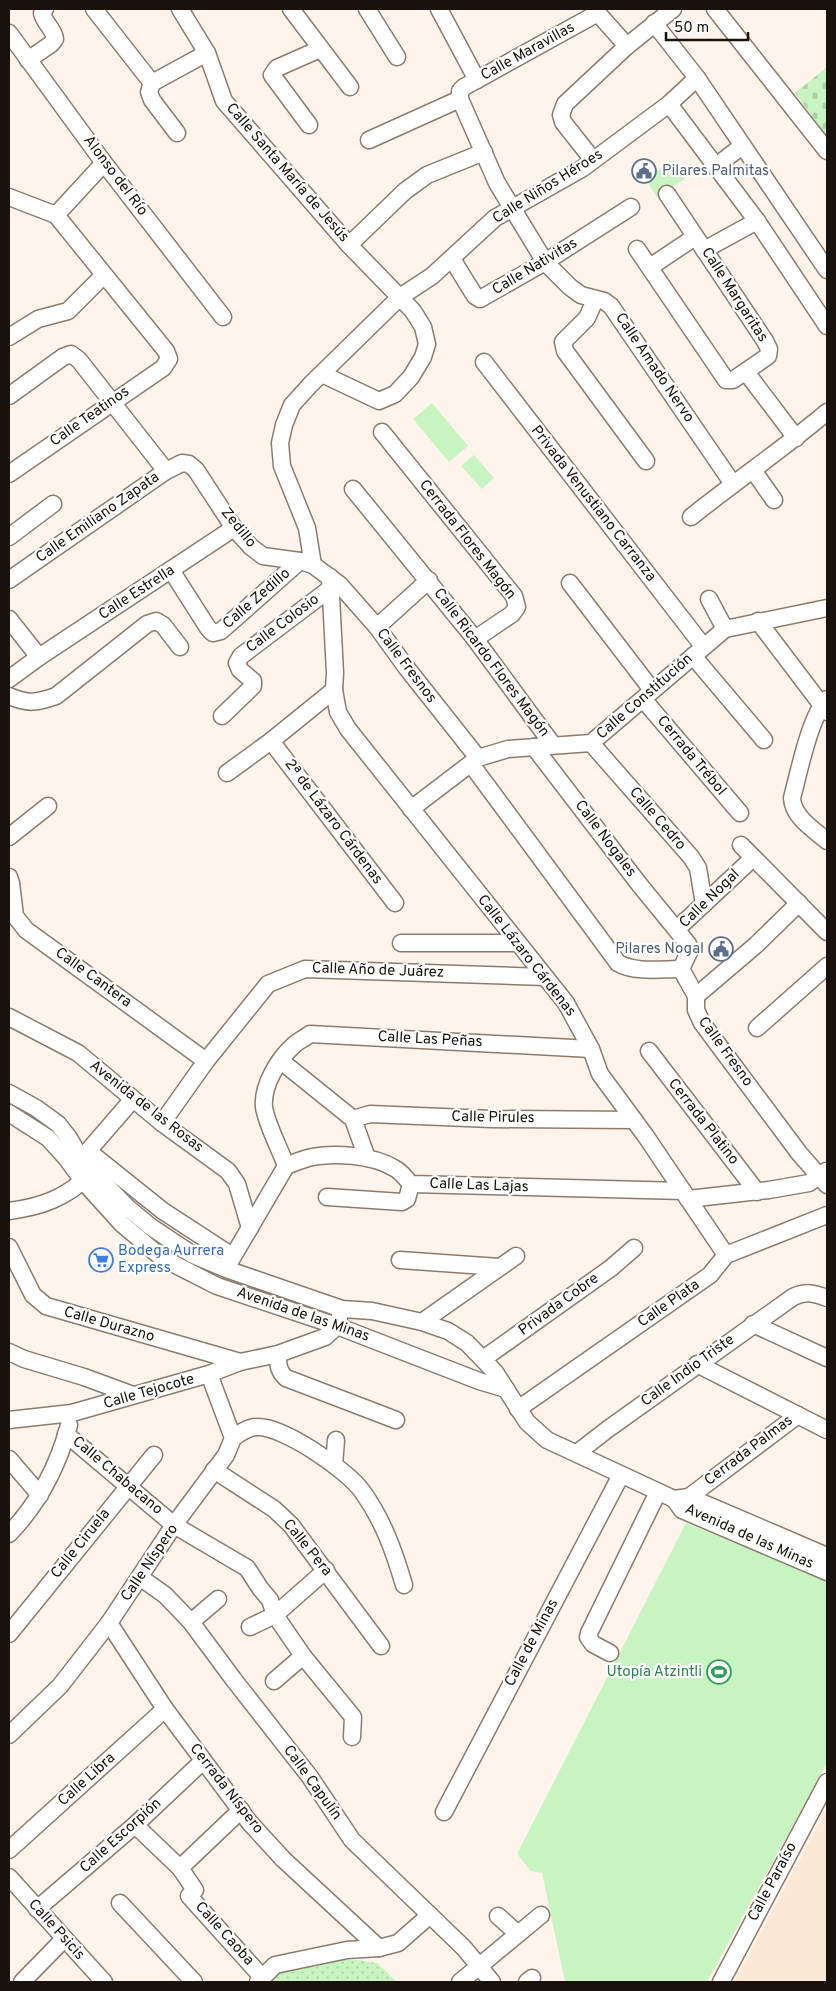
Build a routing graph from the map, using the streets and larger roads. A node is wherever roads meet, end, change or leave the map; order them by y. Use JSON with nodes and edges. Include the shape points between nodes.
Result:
{"nodes":[{"id":1,"x":45,"y":9,"type":"edge"},
{"id":2,"x":94,"y":9,"type":"edge"},
{"id":3,"x":180,"y":9,"type":"edge"},
{"id":4,"x":291,"y":9,"type":"edge"},
{"id":5,"x":367,"y":9,"type":"edge"},
{"id":6,"x":439,"y":9,"type":"edge"},
{"id":7,"x":673,"y":9,"type":"edge"},
{"id":8,"x":715,"y":9,"type":"edge"},
{"id":9,"x":596,"y":11,"type":"edge"},
{"id":10,"x":654,"y":23,"type":"junction"},
{"id":11,"x":9,"y":33,"type":"edge"},
{"id":12,"x":627,"y":46,"type":"junction"},
{"id":13,"x":320,"y":49,"type":"junction"},
{"id":14,"x":207,"y":53,"type":"junction"},
{"id":15,"x":397,"y":57,"type":"dead end"},
{"id":16,"x":28,"y":60,"type":"junction"},
{"id":17,"x":697,"y":78,"type":"junction"},
{"id":18,"x":478,"y":80,"type":"junction"},
{"id":19,"x":152,"y":83,"type":"junction"},
{"id":20,"x":350,"y":87,"type":"dead end"},
{"id":21,"x":460,"y":95,"type":"junction"},
{"id":22,"x":669,"y":104,"type":"junction"},
{"id":23,"x":309,"y":124,"type":"dead end"},
{"id":24,"x":177,"y":133,"type":"dead end"},
{"id":25,"x":369,"y":140,"type":"dead end"},
{"id":26,"x":742,"y":146,"type":"junction"},
{"id":27,"x":827,"y":151,"type":"edge"},
{"id":28,"x":484,"y":152,"type":"junction"},
{"id":29,"x":593,"y":160,"type":"junction"},
{"id":30,"x":104,"y":163,"type":"junction"},
{"id":31,"x":715,"y":166,"type":"junction"},
{"id":32,"x":667,"y":194,"type":"dead end"},
{"id":33,"x":9,"y":197,"type":"edge"},
{"id":34,"x":631,"y":207,"type":"dead end"},
{"id":35,"x":513,"y":208,"type":"junction"},
{"id":36,"x":56,"y":215,"type":"junction"},
{"id":37,"x":757,"y":221,"type":"junction"},
{"id":38,"x":695,"y":236,"type":"junction"},
{"id":39,"x":349,"y":245,"type":"junction"},
{"id":40,"x":637,"y":248,"type":"dead end"},
{"id":41,"x":704,"y":250,"type":"junction"},
{"id":42,"x":452,"y":259,"type":"junction"},
{"id":43,"x":545,"y":262,"type":"junction"},
{"id":44,"x":650,"y":267,"type":"junction"},
{"id":45,"x":827,"y":270,"type":"edge"},
{"id":46,"x":104,"y":275,"type":"junction"},
{"id":47,"x":400,"y":296,"type":"junction"},
{"id":48,"x":595,"y":300,"type":"junction"},
{"id":49,"x":223,"y":316,"type":"dead end"},
{"id":50,"x":827,"y":326,"type":"edge"},
{"id":51,"x":9,"y":337,"type":"edge"},
{"id":52,"x":484,"y":362,"type":"dead end"},
{"id":53,"x":746,"y":372,"type":"junction"},
{"id":54,"x":322,"y":374,"type":"junction"},
{"id":55,"x":9,"y":396,"type":"edge"},
{"id":56,"x":111,"y":403,"type":"junction"},
{"id":57,"x":827,"y":412,"type":"edge"},
{"id":58,"x":382,"y":432,"type":"dead end"},
{"id":59,"x":796,"y":438,"type":"junction"},
{"id":60,"x":646,"y":460,"type":"dead end"},
{"id":61,"x":189,"y":464,"type":"joint"},
{"id":62,"x":753,"y":470,"type":"junction"},
{"id":63,"x":166,"y":471,"type":"junction"},
{"id":64,"x":9,"y":474,"type":"edge"},
{"id":65,"x":733,"y":484,"type":"junction"},
{"id":66,"x":353,"y":489,"type":"dead end"},
{"id":67,"x":774,"y":500,"type":"dead end"},
{"id":68,"x":53,"y":504,"type":"dead end"},
{"id":69,"x":691,"y":517,"type":"dead end"},
{"id":70,"x":234,"y":528,"type":"junction"},
{"id":71,"x":9,"y":537,"type":"edge"},
{"id":72,"x":307,"y":563,"type":"junction"},
{"id":73,"x":171,"y":570,"type":"junction"},
{"id":74,"x":9,"y":580,"type":"edge"},
{"id":75,"x":429,"y":580,"type":"junction"},
{"id":76,"x":331,"y":582,"type":"junction"},
{"id":77,"x":570,"y":582,"type":"dead end"},
{"id":78,"x":708,"y":599,"type":"dead end"},
{"id":79,"x":827,"y":608,"type":"edge"},
{"id":80,"x":9,"y":618,"type":"edge"},
{"id":81,"x":758,"y":621,"type":"junction"},
{"id":82,"x":377,"y":627,"type":"junction"},
{"id":83,"x":725,"y":629,"type":"junction"},
{"id":84,"x":475,"y":639,"type":"junction"},
{"id":85,"x":180,"y":647,"type":"dead end"},
{"id":86,"x":698,"y":651,"type":"junction"},
{"id":87,"x":39,"y":657,"type":"junction"},
{"id":88,"x":9,"y":679,"type":"edge"},
{"id":89,"x":334,"y":690,"type":"junction"},
{"id":90,"x":648,"y":694,"type":"junction"},
{"id":91,"x":9,"y":696,"type":"edge"},
{"id":92,"x":825,"y":705,"type":"edge"},
{"id":93,"x":222,"y":716,"type":"dead end"},
{"id":94,"x":764,"y":740,"type":"dead end"},
{"id":95,"x":271,"y":741,"type":"junction"},
{"id":96,"x":591,"y":743,"type":"junction"},
{"id":97,"x":553,"y":745,"type":"junction"},
{"id":98,"x":534,"y":747,"type":"junction"},
{"id":99,"x":474,"y":761,"type":"junction"},
{"id":100,"x":227,"y":772,"type":"dead end"},
{"id":101,"x":48,"y":806,"type":"dead end"},
{"id":102,"x":411,"y":809,"type":"junction"},
{"id":103,"x":740,"y":813,"type":"dead end"},
{"id":104,"x":9,"y":837,"type":"edge"},
{"id":105,"x":827,"y":842,"type":"edge"},
{"id":106,"x":741,"y":845,"type":"dead end"},
{"id":107,"x":753,"y":858,"type":"junction"},
{"id":108,"x":9,"y":877,"type":"edge"},
{"id":109,"x":395,"y":903,"type":"dead end"},
{"id":110,"x":799,"y":903,"type":"junction"},
{"id":111,"x":704,"y":904,"type":"junction"},
{"id":112,"x":12,"y":919,"type":"edge"},
{"id":113,"x":676,"y":929,"type":"junction"},
{"id":114,"x":827,"y":932,"type":"edge"},
{"id":115,"x":401,"y":943,"type":"dead end"},
{"id":116,"x":517,"y":943,"type":"junction"},
{"id":117,"x":827,"y":966,"type":"edge"},
{"id":118,"x":681,"y":969,"type":"junction"},
{"id":119,"x":545,"y":977,"type":"junction"},
{"id":120,"x":696,"y":996,"type":"junction"},
{"id":121,"x":9,"y":1017,"type":"edge"},
{"id":122,"x":757,"y":1028,"type":"dead end"},
{"id":123,"x":591,"y":1048,"type":"junction"},
{"id":124,"x":649,"y":1051,"type":"dead end"},
{"id":125,"x":206,"y":1061,"type":"junction"},
{"id":126,"x":281,"y":1061,"type":"junction"},
{"id":127,"x":9,"y":1093,"type":"edge"},
{"id":128,"x":133,"y":1099,"type":"junction"},
{"id":129,"x":11,"y":1119,"type":"edge"},
{"id":130,"x":353,"y":1119,"type":"junction"},
{"id":131,"x":634,"y":1120,"type":"junction"},
{"id":132,"x":162,"y":1123,"type":"junction"},
{"id":133,"x":367,"y":1158,"type":"junction"},
{"id":134,"x":86,"y":1166,"type":"junction"},
{"id":135,"x":286,"y":1166,"type":"junction"},
{"id":136,"x":825,"y":1178,"type":"edge"},
{"id":137,"x":411,"y":1184,"type":"junction"},
{"id":138,"x":757,"y":1192,"type":"junction"},
{"id":139,"x":686,"y":1195,"type":"junction"},
{"id":140,"x":326,"y":1197,"type":"dead end"},
{"id":141,"x":9,"y":1211,"type":"edge"},
{"id":142,"x":827,"y":1215,"type":"edge"},
{"id":143,"x":250,"y":1228,"type":"junction"},
{"id":144,"x":9,"y":1247,"type":"edge"},
{"id":145,"x":634,"y":1248,"type":"dead end"},
{"id":146,"x":726,"y":1255,"type":"junction"},
{"id":147,"x":516,"y":1256,"type":"dead end"},
{"id":148,"x":400,"y":1260,"type":"dead end"},
{"id":149,"x":229,"y":1263,"type":"junction"},
{"id":150,"x":499,"y":1267,"type":"junction"},
{"id":151,"x":827,"y":1298,"type":"edge"},
{"id":152,"x":342,"y":1309,"type":"junction"},
{"id":153,"x":422,"y":1322,"type":"junction"},
{"id":154,"x":753,"y":1324,"type":"junction"},
{"id":155,"x":337,"y":1326,"type":"junction"},
{"id":156,"x":9,"y":1352,"type":"edge"},
{"id":157,"x":278,"y":1354,"type":"junction"},
{"id":158,"x":827,"y":1358,"type":"edge"},
{"id":159,"x":484,"y":1359,"type":"junction"},
{"id":160,"x":240,"y":1362,"type":"junction"},
{"id":161,"x":697,"y":1364,"type":"junction"},
{"id":162,"x":209,"y":1374,"type":"junction"},
{"id":163,"x":506,"y":1389,"type":"junction"},
{"id":164,"x":133,"y":1395,"type":"junction"},
{"id":165,"x":518,"y":1409,"type":"junction"},
{"id":166,"x":72,"y":1413,"type":"junction"},
{"id":167,"x":798,"y":1415,"type":"junction"},
{"id":168,"x":9,"y":1420,"type":"edge"},
{"id":169,"x":396,"y":1420,"type":"dead end"},
{"id":170,"x":827,"y":1430,"type":"edge"},
{"id":171,"x":66,"y":1434,"type":"junction"},
{"id":172,"x":233,"y":1438,"type":"junction"},
{"id":173,"x":336,"y":1440,"type":"dead end"},
{"id":174,"x":577,"y":1453,"type":"junction"},
{"id":175,"x":154,"y":1455,"type":"dead end"},
{"id":176,"x":9,"y":1459,"type":"edge"},
{"id":177,"x":334,"y":1465,"type":"junction"},
{"id":178,"x":214,"y":1470,"type":"junction"},
{"id":179,"x":621,"y":1475,"type":"junction"},
{"id":180,"x":129,"y":1486,"type":"junction"},
{"id":181,"x":658,"y":1492,"type":"junction"},
{"id":182,"x":40,"y":1495,"type":"junction"},
{"id":183,"x":682,"y":1502,"type":"junction"},
{"id":184,"x":174,"y":1525,"type":"junction"},
{"id":185,"x":9,"y":1534,"type":"edge"},
{"id":186,"x":827,"y":1556,"type":"edge"},
{"id":187,"x":326,"y":1570,"type":"junction"},
{"id":188,"x":827,"y":1572,"type":"edge"},
{"id":189,"x":140,"y":1578,"type":"junction"},
{"id":190,"x":404,"y":1585,"type":"dead end"},
{"id":191,"x":218,"y":1599,"type":"dead end"},
{"id":192,"x":275,"y":1615,"type":"junction"},
{"id":193,"x":191,"y":1622,"type":"junction"},
{"id":194,"x":109,"y":1623,"type":"junction"},
{"id":195,"x":250,"y":1627,"type":"dead end"},
{"id":196,"x":9,"y":1633,"type":"edge"},
{"id":197,"x":381,"y":1646,"type":"dead end"},
{"id":198,"x":610,"y":1653,"type":"dead end"},
{"id":199,"x":303,"y":1656,"type":"junction"},
{"id":200,"x":274,"y":1681,"type":"dead end"},
{"id":201,"x":165,"y":1709,"type":"junction"},
{"id":202,"x":9,"y":1733,"type":"edge"},
{"id":203,"x":352,"y":1738,"type":"dead end"},
{"id":204,"x":203,"y":1761,"type":"junction"},
{"id":205,"x":827,"y":1782,"type":"edge"},
{"id":206,"x":242,"y":1810,"type":"junction"},
{"id":207,"x":444,"y":1812,"type":"dead end"},
{"id":208,"x":135,"y":1824,"type":"junction"},
{"id":209,"x":9,"y":1850,"type":"edge"},
{"id":210,"x":180,"y":1868,"type":"junction"},
{"id":211,"x":9,"y":1877,"type":"edge"},
{"id":212,"x":120,"y":1903,"type":"dead end"},
{"id":213,"x":37,"y":1910,"type":"junction"},
{"id":214,"x":430,"y":1915,"type":"junction"},
{"id":215,"x":541,"y":1915,"type":"dead end"},
{"id":216,"x":498,"y":1916,"type":"dead end"},
{"id":217,"x":518,"y":1934,"type":"junction"},
{"id":218,"x":364,"y":1936,"type":"junction"},
{"id":219,"x":64,"y":1940,"type":"junction"},
{"id":220,"x":379,"y":1948,"type":"junction"},
{"id":221,"x":347,"y":1950,"type":"junction"},
{"id":222,"x":480,"y":1966,"type":"junction"},
{"id":223,"x":260,"y":1979,"type":"edge"},
{"id":224,"x":22,"y":1982,"type":"edge"},
{"id":225,"x":104,"y":1982,"type":"edge"},
{"id":226,"x":194,"y":1982,"type":"edge"},
{"id":227,"x":460,"y":1982,"type":"edge"},
{"id":228,"x":492,"y":1982,"type":"edge"},
{"id":229,"x":721,"y":1982,"type":"edge"}],
"edges":[{"from":1,"to":16,"type":"street","via":[[42,13],[44,20],[55,39]]},
{"from":2,"to":19,"type":"street"},
{"from":3,"to":14,"type":"street","name":"Calle Santa María de Jesús"},
{"from":4,"to":13,"type":"street"},
{"from":5,"to":15,"type":"street"},
{"from":6,"to":18,"type":"street"},
{"from":7,"to":10,"type":"street"},
{"from":8,"to":27,"type":"street"},
{"from":9,"to":12,"type":"street"},
{"from":9,"to":18,"type":"street","name":"Calle Maravillas"},
{"from":10,"to":12,"type":"street"},
{"from":10,"to":17,"type":"street"},
{"from":11,"to":16,"type":"street","name":"Alonso del Río"},
{"from":12,"to":29,"type":"street","via":[[564,104],[563,122]]},
{"from":13,"to":20,"type":"street"},
{"from":13,"to":23,"type":"street","via":[[277,68],[272,75]]},
{"from":14,"to":19,"type":"street"},
{"from":14,"to":39,"type":"street","name":"Calle Santa María de Jesús","via":[[224,101]]},
{"from":16,"to":30,"type":"street","name":"Alonso del Río"},
{"from":17,"to":22,"type":"street","name":"Calle Niños Héroes"},
{"from":17,"to":26,"type":"street"},
{"from":18,"to":21,"type":"street","name":"Calle Maravillas"},
{"from":19,"to":24,"type":"street","via":[[152,100]]},
{"from":21,"to":25,"type":"street","name":"Calle Maravillas"},
{"from":21,"to":28,"type":"street","name":"Calle Amado Nervo"},
{"from":22,"to":29,"type":"street","name":"Calle Niños Héroes"},
{"from":22,"to":31,"type":"street"},
{"from":26,"to":31,"type":"street"},
{"from":26,"to":45,"type":"street"},
{"from":28,"to":35,"type":"street","name":"Calle Amado Nervo","via":[[497,183]]},
{"from":28,"to":39,"type":"street","via":[[427,175],[405,191]]},
{"from":29,"to":35,"type":"street","name":"Calle Niños Héroes"},
{"from":30,"to":36,"type":"street"},
{"from":30,"to":49,"type":"street","name":"Alonso del Río"},
{"from":31,"to":37,"type":"street"},
{"from":32,"to":38,"type":"street","name":"Calle Margaritas"},
{"from":33,"to":36,"type":"street"},
{"from":34,"to":43,"type":"street","name":"Calle Nativitas"},
{"from":35,"to":42,"type":"street","name":"Calle Niños Héroes","via":[[495,218]]},
{"from":35,"to":43,"type":"street","name":"Calle Amado Nervo"},
{"from":36,"to":46,"type":"street"},
{"from":37,"to":41,"type":"street"},
{"from":37,"to":50,"type":"street"},
{"from":38,"to":41,"type":"street","name":"Calle Margaritas"},
{"from":38,"to":44,"type":"street"},
{"from":39,"to":47,"type":"street","name":"Calle Santa María de Jesús"},
{"from":40,"to":44,"type":"street"},
{"from":41,"to":53,"type":"street","name":"Calle Margaritas","via":[[770,349],[768,356]]},
{"from":42,"to":43,"type":"street","name":"Calle Nativitas","via":[[474,296],[480,299]]},
{"from":42,"to":47,"type":"street","name":"Calle Niños Héroes"},
{"from":43,"to":48,"type":"street","name":"Calle Amado Nervo","via":[[570,287]]},
{"from":44,"to":53,"type":"street","via":[[726,380],[733,380]]},
{"from":46,"to":51,"type":"street","via":[[68,311],[38,319]]},
{"from":46,"to":56,"type":"street","name":"Calle Teatinos","via":[[166,351],[169,359],[163,368]]},
{"from":47,"to":54,"type":"street","name":"Calle Niños Héroes"},
{"from":47,"to":54,"type":"street","name":"Calle Santa María de Jesús","via":[[423,327],[427,344],[411,377],[395,394],[378,401]]},
{"from":48,"to":60,"type":"street","via":[[587,318],[563,342],[565,351]]},
{"from":48,"to":65,"type":"street","name":"Calle Amado Nervo","via":[[611,306]]},
{"from":52,"to":86,"type":"street","name":"Privada Venustiano Carranza"},
{"from":53,"to":59,"type":"street"},
{"from":54,"to":72,"type":"street","name":"Calle Niños Héroes","via":[[292,405],[280,443],[282,466],[307,528]]},
{"from":55,"to":56,"type":"street","via":[[71,354]]},
{"from":56,"to":63,"type":"street"},
{"from":56,"to":64,"type":"street","name":"Calle Teatinos"},
{"from":57,"to":59,"type":"street"},
{"from":58,"to":84,"type":"street","name":"Cerrada Flores Magón","via":[[514,596],[517,607],[512,614]]},
{"from":59,"to":62,"type":"street"},
{"from":61,"to":63,"type":"street","name":"Calle Emiliano Zapata","via":[[182,463]]},
{"from":61,"to":70,"type":"street","name":"Zedillo"},
{"from":62,"to":65,"type":"street"},
{"from":62,"to":67,"type":"street"},
{"from":63,"to":74,"type":"street","name":"Calle Emiliano Zapata"},
{"from":65,"to":69,"type":"street"},
{"from":66,"to":75,"type":"street","name":"Calle Ricardo Flores Magón"},
{"from":68,"to":71,"type":"street"},
{"from":70,"to":72,"type":"street","name":"Zedillo","via":[[250,547],[263,556]]},
{"from":70,"to":73,"type":"street","name":"Calle Estrella"},
{"from":72,"to":73,"type":"street","name":"Calle Zedillo","via":[[213,634]]},
{"from":72,"to":76,"type":"street","name":"Zedillo"},
{"from":73,"to":87,"type":"street","name":"Calle Estrella"},
{"from":75,"to":82,"type":"street"},
{"from":75,"to":84,"type":"street","name":"Calle Ricardo Flores Magón"},
{"from":76,"to":82,"type":"street","name":"Calle Fresnos"},
{"from":76,"to":89,"type":"street","name":"Calle Lázaro Cárdenas"},
{"from":76,"to":93,"type":"street","name":"Calle Colosio","via":[[241,656],[237,663],[253,681],[253,686]]},
{"from":77,"to":90,"type":"street","name":"Cerrada Trébol"},
{"from":78,"to":83,"type":"street"},
{"from":79,"to":81,"type":"street","name":"Calle Constitución"},
{"from":80,"to":87,"type":"street"},
{"from":81,"to":83,"type":"street","name":"Calle Constitución"},
{"from":81,"to":92,"type":"street"},
{"from":82,"to":99,"type":"street","name":"Calle Fresnos"},
{"from":83,"to":86,"type":"street","name":"Calle Constitución"},
{"from":84,"to":97,"type":"street","name":"Calle Ricardo Flores Magón"},
{"from":85,"to":91,"type":"street","via":[[163,625],[156,622],[148,624],[56,696],[38,703],[22,702]]},
{"from":86,"to":90,"type":"street","name":"Calle Constitución"},
{"from":86,"to":94,"type":"street","name":"Privada Venustiano Carranza"},
{"from":87,"to":88,"type":"street","name":"Calle Estrella"},
{"from":89,"to":95,"type":"street"},
{"from":89,"to":102,"type":"street","name":"Calle Lázaro Cárdenas","via":[[338,712],[348,729]]},
{"from":90,"to":96,"type":"street","name":"Calle Constitución"},
{"from":90,"to":103,"type":"street","name":"Cerrada Trébol"},
{"from":92,"to":105,"type":"street","via":[[815,720],[792,807]]},
{"from":95,"to":100,"type":"street"},
{"from":95,"to":109,"type":"street","name":"2ª de Lázaro Cárdenas"},
{"from":96,"to":97,"type":"street","name":"Calle Constitución"},
{"from":96,"to":111,"type":"street","name":"Calle Cedro","via":[[691,857],[698,868]]},
{"from":97,"to":98,"type":"street","name":"Calle Constitución"},
{"from":98,"to":99,"type":"street","name":"Calle Constitución","via":[[508,749]]},
{"from":98,"to":113,"type":"street","name":"Calle Nogales"},
{"from":99,"to":102,"type":"street","name":"Calle Constitución"},
{"from":99,"to":118,"type":"street","via":[[618,963],[634,968]]},
{"from":101,"to":104,"type":"street"},
{"from":102,"to":116,"type":"street","name":"Calle Lázaro Cárdenas"},
{"from":106,"to":107,"type":"street"},
{"from":107,"to":110,"type":"street"},
{"from":107,"to":111,"type":"street","name":"Calle Nogal"},
{"from":108,"to":112,"type":"street","name":"Calle Cantera"},
{"from":110,"to":114,"type":"street"},
{"from":110,"to":120,"type":"street"},
{"from":111,"to":113,"type":"street","name":"Calle Nogal"},
{"from":112,"to":125,"type":"street","name":"Calle Cantera"},
{"from":113,"to":118,"type":"street","name":"Calle Nogal","via":[[690,950]]},
{"from":115,"to":116,"type":"street"},
{"from":116,"to":119,"type":"street","name":"Calle Lázaro Cárdenas"},
{"from":117,"to":122,"type":"street"},
{"from":118,"to":120,"type":"street","name":"Calle Fresno"},
{"from":119,"to":123,"type":"street","name":"Calle Lázaro Cárdenas","via":[[566,1003]]},
{"from":119,"to":125,"type":"street","name":"Calle Año de Juárez","via":[[305,969],[268,984]]},
{"from":120,"to":136,"type":"street","name":"Calle Fresno","via":[[696,1010],[702,1023]]},
{"from":121,"to":128,"type":"street","name":"Avenida de las Rosas","via":[[78,1053]]},
{"from":123,"to":126,"type":"street","name":"Calle Las Peñas","via":[[310,1034],[293,1045]]},
{"from":123,"to":131,"type":"street","name":"Calle Lázaro Cárdenas","via":[[600,1074]]},
{"from":124,"to":138,"type":"street","name":"Cerrada Platino"},
{"from":125,"to":132,"type":"street","name":"Calle Año de Juárez"},
{"from":126,"to":130,"type":"street"},
{"from":126,"to":135,"type":"street","name":"Calle Las Peñas","via":[[267,1084],[264,1109]]},
{"from":127,"to":134,"type":"street","name":"Avenida de las Minas","via":[[58,1124]]},
{"from":128,"to":132,"type":"street","name":"Avenida de las Rosas"},
{"from":128,"to":134,"type":"street"},
{"from":129,"to":134,"type":"street","name":"Avenida de las Minas","via":[[48,1138],[67,1159]]},
{"from":130,"to":131,"type":"street","name":"Calle Pirules","via":[[370,1114]]},
{"from":130,"to":133,"type":"street"},
{"from":131,"to":139,"type":"street","name":"Calle Lázaro Cárdenas"},
{"from":132,"to":143,"type":"street","name":"Avenida de las Rosas","via":[[228,1171],[237,1184]]},
{"from":133,"to":135,"type":"street","name":"Calle Las Lajas","via":[[326,1155]]},
{"from":133,"to":137,"type":"street","name":"Calle Las Lajas","via":[[396,1169]]},
{"from":134,"to":141,"type":"street","via":[[68,1193],[34,1208]]},
{"from":134,"to":149,"type":"street","name":"Avenida de las Minas","via":[[128,1208],[193,1255]]},
{"from":134,"to":155,"type":"street","name":"Avenida de las Minas","via":[[122,1224],[162,1258],[217,1286]]},
{"from":135,"to":143,"type":"street"},
{"from":136,"to":138,"type":"street","name":"Calle Las Lajas"},
{"from":137,"to":139,"type":"street","name":"Calle Las Lajas"},
{"from":137,"to":140,"type":"street","via":[[407,1198],[402,1202]]},
{"from":138,"to":139,"type":"street","name":"Calle Las Lajas"},
{"from":139,"to":146,"type":"street","name":"Calle Lázaro Cárdenas"},
{"from":142,"to":146,"type":"street","name":"Calle Plata"},
{"from":143,"to":149,"type":"street"},
{"from":144,"to":160,"type":"street","name":"Calle Durazno","via":[[33,1295],[46,1306]]},
{"from":145,"to":159,"type":"street","name":"Privada Cobre"},
{"from":146,"to":165,"type":"street","name":"Calle Plata","via":[[710,1275]]},
{"from":147,"to":150,"type":"street"},
{"from":148,"to":150,"type":"street"},
{"from":149,"to":152,"type":"street","name":"Avenida de las Minas"},
{"from":150,"to":153,"type":"street"},
{"from":151,"to":154,"type":"street","name":"Calle Indio Triste","via":[[802,1292]]},
{"from":152,"to":153,"type":"street","name":"Avenida de las Minas","via":[[372,1311]]},
{"from":152,"to":155,"type":"street"},
{"from":153,"to":159,"type":"street","name":"Avenida de las Minas","via":[[448,1331]]},
{"from":154,"to":158,"type":"street"},
{"from":154,"to":161,"type":"street","name":"Calle Indio Triste"},
{"from":155,"to":157,"type":"street","name":"Calle Tejocote","via":[[325,1337]]},
{"from":155,"to":163,"type":"street","name":"Avenida de las Minas"},
{"from":156,"to":164,"type":"street"},
{"from":157,"to":160,"type":"street","name":"Calle Tejocote"},
{"from":157,"to":169,"type":"street","via":[[278,1366],[286,1378]]},
{"from":159,"to":163,"type":"street","name":"Avenida de las Minas"},
{"from":160,"to":162,"type":"street","name":"Calle Tejocote"},
{"from":161,"to":167,"type":"street"},
{"from":161,"to":174,"type":"street","name":"Calle Indio Triste"},
{"from":162,"to":164,"type":"street","name":"Calle Tejocote"},
{"from":162,"to":172,"type":"street"},
{"from":163,"to":165,"type":"street","name":"Avenida de las Minas"},
{"from":164,"to":166,"type":"street","name":"Calle Tejocote"},
{"from":165,"to":174,"type":"street","name":"Avenida de las Minas","via":[[527,1422],[548,1440]]},
{"from":166,"to":168,"type":"street","name":"Calle Tejocote"},
{"from":166,"to":171,"type":"street"},
{"from":167,"to":170,"type":"street"},
{"from":167,"to":183,"type":"street","name":"Cerrada Palmas"},
{"from":171,"to":180,"type":"street","name":"Calle Chabacano"},
{"from":171,"to":182,"type":"street"},
{"from":172,"to":177,"type":"street","via":[[258,1426],[307,1446]]},
{"from":172,"to":178,"type":"street","name":"Calle Níspero","via":[[226,1455]]},
{"from":173,"to":177,"type":"street"},
{"from":174,"to":179,"type":"street","name":"Avenida de las Minas"},
{"from":175,"to":180,"type":"street","name":"Calle Ciruela"},
{"from":176,"to":182,"type":"street"},
{"from":177,"to":190,"type":"street","via":[[361,1490],[383,1524]]},
{"from":178,"to":184,"type":"street","name":"Calle Níspero"},
{"from":178,"to":187,"type":"street","name":"Calle Pera","via":[[274,1509],[291,1525]]},
{"from":179,"to":181,"type":"street","name":"Avenida de las Minas"},
{"from":179,"to":207,"type":"street","name":"Calle de Minas"},
{"from":180,"to":184,"type":"street","name":"Calle Chabacano"},
{"from":180,"to":196,"type":"street","name":"Calle Ciruela"},
{"from":181,"to":183,"type":"street","name":"Avenida de las Minas"},
{"from":181,"to":198,"type":"street","via":[[589,1633],[590,1641]]},
{"from":182,"to":185,"type":"street"},
{"from":183,"to":186,"type":"street","name":"Avenida de las Minas"},
{"from":183,"to":188,"type":"street","name":"Avenida de las Minas"},
{"from":184,"to":189,"type":"street","name":"Calle Níspero"},
{"from":184,"to":192,"type":"street","name":"Calle Chabacano","via":[[246,1568],[270,1600]]},
{"from":187,"to":192,"type":"street"},
{"from":187,"to":197,"type":"street","name":"Calle Pera"},
{"from":189,"to":193,"type":"street","name":"Calle Capulín","via":[[165,1595]]},
{"from":189,"to":194,"type":"street","name":"Calle Níspero"},
{"from":191,"to":193,"type":"street"},
{"from":192,"to":195,"type":"street"},
{"from":192,"to":199,"type":"street","name":"Calle Chabacano"},
{"from":193,"to":214,"type":"street","name":"Calle Capulín","via":[[310,1777],[352,1840]]},
{"from":194,"to":201,"type":"street","name":"Cerrada Níspero"},
{"from":194,"to":202,"type":"street","name":"Calle Níspero","via":[[60,1686]]},
{"from":199,"to":200,"type":"street"},
{"from":199,"to":203,"type":"street","name":"Calle Chabacano","via":[[353,1717]]},
{"from":201,"to":204,"type":"street","name":"Cerrada Níspero"},
{"from":201,"to":209,"type":"street","name":"Calle Libra"},
{"from":204,"to":206,"type":"street","name":"Cerrada Níspero"},
{"from":204,"to":208,"type":"street","name":"Calle Escorpión"},
{"from":205,"to":229,"type":"street","name":"Calle Paraíso"},
{"from":206,"to":210,"type":"street"},
{"from":206,"to":218,"type":"street","name":"Cerrada Níspero","via":[[283,1859]]},
{"from":208,"to":210,"type":"street"},
{"from":208,"to":213,"type":"street","name":"Calle Escorpión"},
{"from":210,"to":223,"type":"street","name":"Calle Caoba","via":[[195,1890],[189,1896]]},
{"from":211,"to":213,"type":"street","name":"Calle Psicis"},
{"from":212,"to":226,"type":"street"},
{"from":213,"to":219,"type":"street","name":"Calle Psicis"},
{"from":214,"to":220,"type":"street","via":[[398,1943]]},
{"from":214,"to":222,"type":"street","name":"Calle Capulín"},
{"from":215,"to":217,"type":"street"},
{"from":216,"to":217,"type":"street"},
{"from":217,"to":222,"type":"street"},
{"from":218,"to":220,"type":"street","name":"Cerrada Níspero"},
{"from":218,"to":221,"type":"street"},
{"from":219,"to":224,"type":"street"},
{"from":219,"to":225,"type":"street","name":"Calle Psicis"},
{"from":220,"to":221,"type":"street"},
{"from":221,"to":223,"type":"street","via":[[274,1965]]},
{"from":222,"to":227,"type":"street"},
{"from":222,"to":228,"type":"street","name":"Calle Capulín"}]}
